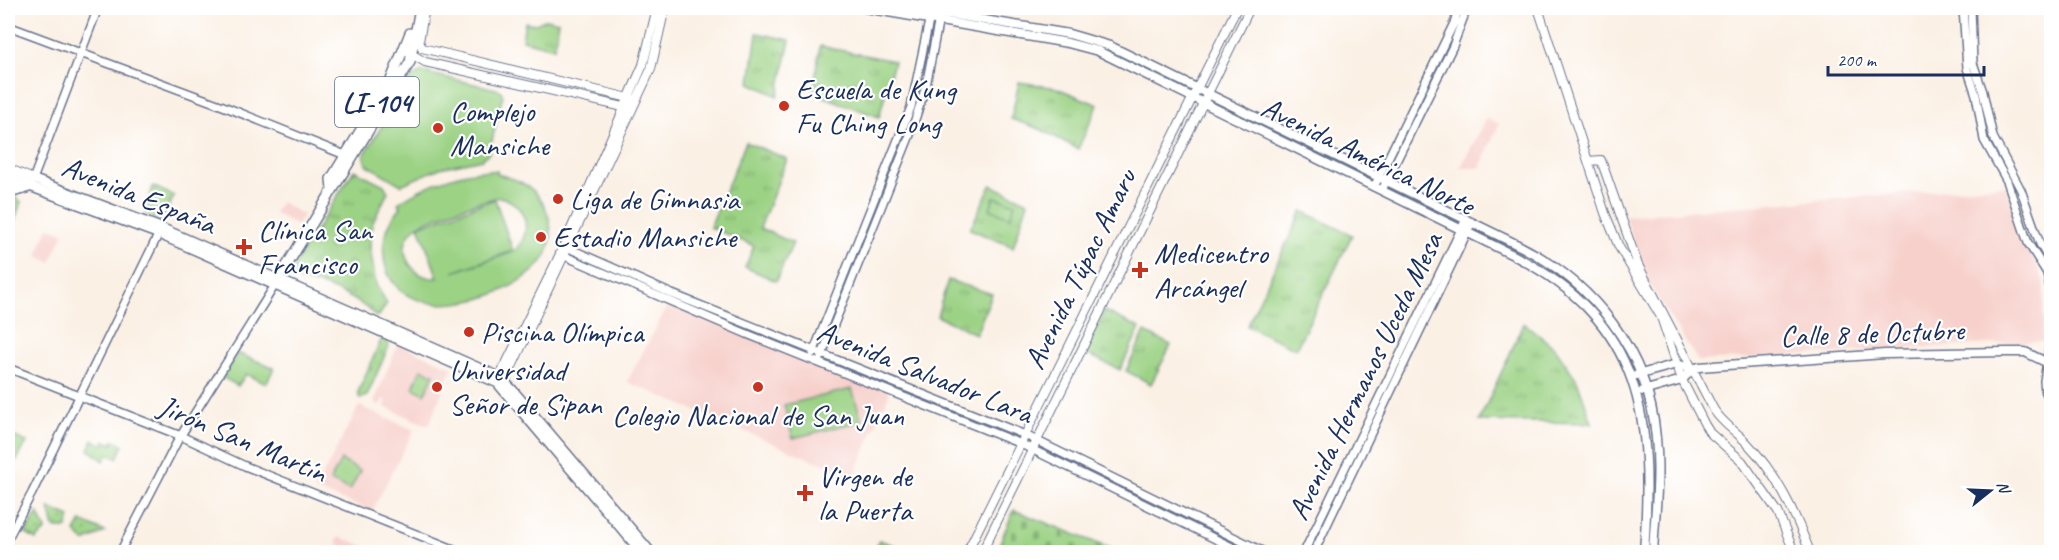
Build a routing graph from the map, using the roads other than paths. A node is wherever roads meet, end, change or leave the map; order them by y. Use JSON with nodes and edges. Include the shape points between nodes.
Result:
{"nodes":[{"id":1,"x":98,"y":8,"type":"edge"},
{"id":2,"x":415,"y":8,"type":"edge"},
{"id":3,"x":420,"y":8,"type":"edge"},
{"id":4,"x":426,"y":8,"type":"edge"},
{"id":5,"x":657,"y":8,"type":"edge"},
{"id":6,"x":665,"y":8,"type":"edge"},
{"id":7,"x":865,"y":8,"type":"edge"},
{"id":8,"x":912,"y":8,"type":"edge"},
{"id":9,"x":1237,"y":8,"type":"edge"},
{"id":10,"x":1250,"y":8,"type":"edge"},
{"id":11,"x":1458,"y":8,"type":"edge"},
{"id":12,"x":1467,"y":8,"type":"edge"},
{"id":13,"x":1538,"y":8,"type":"edge"},
{"id":14,"x":1963,"y":8,"type":"edge"},
{"id":15,"x":1971,"y":8,"type":"edge"},
{"id":16,"x":930,"y":12,"type":"edge"},
{"id":17,"x":940,"y":13,"type":"edge"},
{"id":18,"x":415,"y":24,"type":"junction"},
{"id":19,"x":8,"y":26,"type":"edge"},
{"id":20,"x":409,"y":51,"type":"junction"},
{"id":21,"x":81,"y":53,"type":"junction"},
{"id":22,"x":1203,"y":73,"type":"junction"},
{"id":23,"x":1177,"y":78,"type":"junction"},
{"id":24,"x":1214,"y":80,"type":"junction"},
{"id":25,"x":1174,"y":87,"type":"junction"},
{"id":26,"x":1196,"y":87,"type":"junction"},
{"id":27,"x":1207,"y":93,"type":"junction"},
{"id":28,"x":1192,"y":96,"type":"junction"},
{"id":29,"x":1203,"y":102,"type":"junction"},
{"id":30,"x":630,"y":103,"type":"junction"},
{"id":31,"x":607,"y":104,"type":"junction"},
{"id":32,"x":617,"y":123,"type":"junction"},
{"id":33,"x":1333,"y":154,"type":"junction"},
{"id":34,"x":348,"y":156,"type":"junction"},
{"id":35,"x":1589,"y":161,"type":"junction"},
{"id":36,"x":1329,"y":164,"type":"junction"},
{"id":37,"x":8,"y":168,"type":"edge"},
{"id":38,"x":8,"y":177,"type":"edge"},
{"id":39,"x":1383,"y":179,"type":"junction"},
{"id":40,"x":19,"y":182,"type":"junction"},
{"id":41,"x":32,"y":183,"type":"junction"},
{"id":42,"x":8,"y":186,"type":"edge"},
{"id":43,"x":1378,"y":189,"type":"junction"},
{"id":44,"x":8,"y":194,"type":"edge"},
{"id":45,"x":587,"y":202,"type":"junction"},
{"id":46,"x":1469,"y":221,"type":"junction"},
{"id":47,"x":160,"y":231,"type":"junction"},
{"id":48,"x":1464,"y":231,"type":"junction"},
{"id":49,"x":567,"y":247,"type":"junction"},
{"id":50,"x":563,"y":255,"type":"junction"},
{"id":51,"x":2052,"y":265,"type":"edge"},
{"id":52,"x":276,"y":282,"type":"junction"},
{"id":53,"x":750,"y":326,"type":"junction"},
{"id":54,"x":747,"y":334,"type":"junction"},
{"id":55,"x":1625,"y":342,"type":"junction"},
{"id":56,"x":1616,"y":347,"type":"junction"},
{"id":57,"x":812,"y":355,"type":"junction"},
{"id":58,"x":820,"y":358,"type":"junction"},
{"id":59,"x":2048,"y":363,"type":"edge"},
{"id":60,"x":1677,"y":364,"type":"junction"},
{"id":61,"x":8,"y":368,"type":"edge"},
{"id":62,"x":1692,"y":369,"type":"junction"},
{"id":63,"x":1641,"y":374,"type":"junction"},
{"id":64,"x":1631,"y":377,"type":"junction"},
{"id":65,"x":1682,"y":380,"type":"junction"},
{"id":66,"x":500,"y":385,"type":"junction"},
{"id":67,"x":1646,"y":390,"type":"junction"},
{"id":68,"x":1637,"y":392,"type":"junction"},
{"id":69,"x":79,"y":396,"type":"junction"},
{"id":70,"x":2052,"y":404,"type":"edge"},
{"id":71,"x":1025,"y":435,"type":"junction"},
{"id":72,"x":181,"y":436,"type":"junction"},
{"id":73,"x":1656,"y":438,"type":"junction"},
{"id":74,"x":1647,"y":439,"type":"junction"},
{"id":75,"x":1037,"y":441,"type":"junction"},
{"id":76,"x":1021,"y":444,"type":"junction"},
{"id":77,"x":1032,"y":451,"type":"junction"},
{"id":78,"x":1093,"y":469,"type":"junction"},
{"id":79,"x":1089,"y":479,"type":"junction"},
{"id":80,"x":1324,"y":513,"type":"junction"},
{"id":81,"x":1331,"y":516,"type":"junction"},
{"id":82,"x":8,"y":538,"type":"edge"},
{"id":83,"x":120,"y":552,"type":"edge"},
{"id":84,"x":461,"y":552,"type":"edge"},
{"id":85,"x":641,"y":552,"type":"edge"},
{"id":86,"x":651,"y":552,"type":"edge"},
{"id":87,"x":967,"y":552,"type":"edge"},
{"id":88,"x":982,"y":552,"type":"edge"},
{"id":89,"x":1242,"y":552,"type":"edge"},
{"id":90,"x":1264,"y":552,"type":"edge"},
{"id":91,"x":1304,"y":552,"type":"edge"},
{"id":92,"x":1314,"y":552,"type":"edge"},
{"id":93,"x":1644,"y":552,"type":"edge"},
{"id":94,"x":1653,"y":552,"type":"edge"},
{"id":95,"x":1794,"y":552,"type":"edge"},
{"id":96,"x":1810,"y":552,"type":"edge"}],
"edges":[{"from":1,"to":21,"type":"street"},
{"from":2,"to":18,"type":"highway","number":"LI-104"},
{"from":3,"to":18,"type":"highway"},
{"from":4,"to":30,"type":"main road","via":[[420,46]]},
{"from":5,"to":30,"type":"main road"},
{"from":6,"to":30,"type":"main road","via":[[657,49]]},
{"from":7,"to":16,"type":"main road","name":"Avenida América Norte"},
{"from":8,"to":16,"type":"main road","name":"Avenida América Norte"},
{"from":9,"to":22,"type":"main road","name":"Avenida Túpac Amaru"},
{"from":10,"to":24,"type":"main road","name":"Avenida Túpac Amaru"},
{"from":11,"to":39,"type":"street"},
{"from":12,"to":39,"type":"street","via":[[1456,39]]},
{"from":13,"to":35,"type":"main road"},
{"from":14,"to":59,"type":"street","via":[[1967,68],[1984,140],[2007,181],[2028,243],[2049,281]]},
{"from":15,"to":51,"type":"street","via":[[1973,63],[1993,137],[2018,183],[2040,244]]},
{"from":16,"to":17,"type":"main road","name":"Avenida América Norte"},
{"from":16,"to":57,"type":"street","via":[[911,107]]},
{"from":17,"to":23,"type":"main road","name":"Avenida América Norte","via":[[1091,39]]},
{"from":17,"to":25,"type":"main road","name":"Avenida América Norte","via":[[1082,47]]},
{"from":17,"to":58,"type":"street","via":[[926,87],[910,135]]},
{"from":18,"to":20,"type":"highway","number":"LI-104"},
{"from":19,"to":21,"type":"street"},
{"from":20,"to":31,"type":"main road","via":[[436,64]]},
{"from":20,"to":34,"type":"highway","number":"LI-104"},
{"from":21,"to":34,"type":"street"},
{"from":21,"to":41,"type":"street"},
{"from":22,"to":24,"type":"main road"},
{"from":22,"to":26,"type":"main road","name":"Avenida Túpac Amaru"},
{"from":23,"to":25,"type":"main road"},
{"from":23,"to":26,"type":"main road","name":"Avenida América Norte"},
{"from":24,"to":27,"type":"main road","name":"Avenida Túpac Amaru"},
{"from":25,"to":28,"type":"main road","name":"Avenida América Norte"},
{"from":26,"to":27,"type":"main road","name":"Avenida América Norte"},
{"from":26,"to":28,"type":"main road","name":"Avenida Túpac Amaru"},
{"from":27,"to":29,"type":"main road","name":"Avenida Túpac Amaru"},
{"from":27,"to":33,"type":"main road","name":"Avenida América Norte"},
{"from":28,"to":29,"type":"main road","name":"Avenida América Norte"},
{"from":28,"to":71,"type":"main road","name":"Avenida Túpac Amaru"},
{"from":29,"to":36,"type":"main road","name":"Avenida América Norte"},
{"from":29,"to":75,"type":"main road","name":"Avenida Túpac Amaru"},
{"from":30,"to":31,"type":"main road"},
{"from":30,"to":32,"type":"main road"},
{"from":30,"to":45,"type":"main road"},
{"from":31,"to":32,"type":"main road","via":[[615,112]]},
{"from":32,"to":45,"type":"main road"},
{"from":33,"to":36,"type":"main road"},
{"from":33,"to":39,"type":"main road","name":"Avenida América Norte"},
{"from":34,"to":52,"type":"highway","number":"LI-104","via":[[331,179],[332,190]]},
{"from":35,"to":60,"type":"main road","via":[[1612,232],[1661,317]]},
{"from":35,"to":62,"type":"main road","via":[[1601,160],[1638,266]]},
{"from":36,"to":43,"type":"main road","name":"Avenida América Norte"},
{"from":37,"to":41,"type":"main road"},
{"from":38,"to":40,"type":"main road"},
{"from":39,"to":43,"type":"street"},
{"from":39,"to":46,"type":"main road","name":"Avenida América Norte"},
{"from":40,"to":41,"type":"main road","name":"Avenida España"},
{"from":40,"to":42,"type":"main road","name":"Avenida España"},
{"from":41,"to":44,"type":"main road","name":"Avenida España"},
{"from":41,"to":47,"type":"main road","name":"Avenida España"},
{"from":43,"to":48,"type":"main road","name":"Avenida América Norte"},
{"from":45,"to":49,"type":"main road"},
{"from":46,"to":48,"type":"street","name":"Avenida Hermanos Uceda Mesa"},
{"from":46,"to":55,"type":"main road","name":"Avenida América Norte","via":[[1540,256],[1571,277],[1598,304]]},
{"from":47,"to":52,"type":"main road","name":"Avenida España"},
{"from":47,"to":69,"type":"street"},
{"from":48,"to":56,"type":"main road","name":"Avenida América Norte","via":[[1534,266],[1564,286],[1591,313]]},
{"from":48,"to":80,"type":"street","name":"Avenida Hermanos Uceda Mesa"},
{"from":48,"to":81,"type":"street","name":"Avenida Hermanos Uceda Mesa"},
{"from":49,"to":50,"type":"main road"},
{"from":49,"to":53,"type":"street","name":"Avenida Salvador Lara"},
{"from":50,"to":54,"type":"street","name":"Avenida Salvador Lara"},
{"from":50,"to":66,"type":"main road"},
{"from":52,"to":66,"type":"main road","name":"Avenida España"},
{"from":52,"to":72,"type":"street"},
{"from":53,"to":54,"type":"street"},
{"from":53,"to":57,"type":"street","name":"Avenida Salvador Lara"},
{"from":54,"to":57,"type":"street","name":"Avenida Salvador Lara"},
{"from":55,"to":56,"type":"main road"},
{"from":55,"to":63,"type":"main road","name":"Avenida América Norte"},
{"from":56,"to":64,"type":"main road","name":"Avenida América Norte"},
{"from":57,"to":58,"type":"street","name":"Avenida Salvador Lara"},
{"from":58,"to":71,"type":"street","name":"Avenida Salvador Lara"},
{"from":58,"to":76,"type":"street","name":"Avenida Salvador Lara"},
{"from":59,"to":62,"type":"main road","name":"Calle 8 de Octubre","via":[[2025,352],[1896,354]]},
{"from":59,"to":70,"type":"street","via":[[2045,391]]},
{"from":60,"to":62,"type":"main road","name":"Calle 8 de Octubre"},
{"from":60,"to":63,"type":"main road"},
{"from":60,"to":65,"type":"main road"},
{"from":61,"to":69,"type":"street","name":"Jirón San Martín"},
{"from":62,"to":65,"type":"main road"},
{"from":62,"to":96,"type":"main road","via":[[1720,419],[1747,442],[1791,505]]},
{"from":63,"to":64,"type":"main road"},
{"from":63,"to":67,"type":"main road","name":"Avenida América Norte"},
{"from":64,"to":68,"type":"main road","name":"Avenida América Norte"},
{"from":65,"to":67,"type":"main road"},
{"from":65,"to":95,"type":"main road","via":[[1710,433],[1742,461],[1778,513]]},
{"from":66,"to":85,"type":"main road"},
{"from":66,"to":86,"type":"main road","name":"Avenida España"},
{"from":67,"to":68,"type":"main road"},
{"from":67,"to":73,"type":"main road","name":"Avenida América Norte"},
{"from":68,"to":74,"type":"main road","name":"Avenida América Norte"},
{"from":69,"to":72,"type":"street","name":"Jirón San Martín"},
{"from":69,"to":82,"type":"street"},
{"from":71,"to":75,"type":"street","name":"Avenida Salvador Lara"},
{"from":71,"to":76,"type":"main road","name":"Avenida Túpac Amaru"},
{"from":72,"to":83,"type":"street"},
{"from":72,"to":84,"type":"street","name":"Jirón San Martín","via":[[245,466]]},
{"from":73,"to":74,"type":"main road"},
{"from":73,"to":94,"type":"main road","name":"Avenida América Norte"},
{"from":74,"to":93,"type":"main road","name":"Avenida América Norte","via":[[1649,478]]},
{"from":75,"to":77,"type":"main road","name":"Avenida Túpac Amaru"},
{"from":75,"to":78,"type":"street","name":"Avenida Salvador Lara"},
{"from":76,"to":77,"type":"street","name":"Avenida Salvador Lara"},
{"from":76,"to":87,"type":"main road","name":"Avenida Túpac Amaru"},
{"from":77,"to":79,"type":"street","name":"Avenida Salvador Lara"},
{"from":77,"to":88,"type":"main road","name":"Avenida Túpac Amaru"},
{"from":78,"to":79,"type":"street"},
{"from":78,"to":90,"type":"street","name":"Avenida Salvador Lara"},
{"from":79,"to":89,"type":"street","name":"Avenida Salvador Lara"},
{"from":80,"to":81,"type":"street"},
{"from":80,"to":91,"type":"street","name":"Avenida Hermanos Uceda Mesa"},
{"from":81,"to":92,"type":"street","name":"Avenida Hermanos Uceda Mesa"}]}
